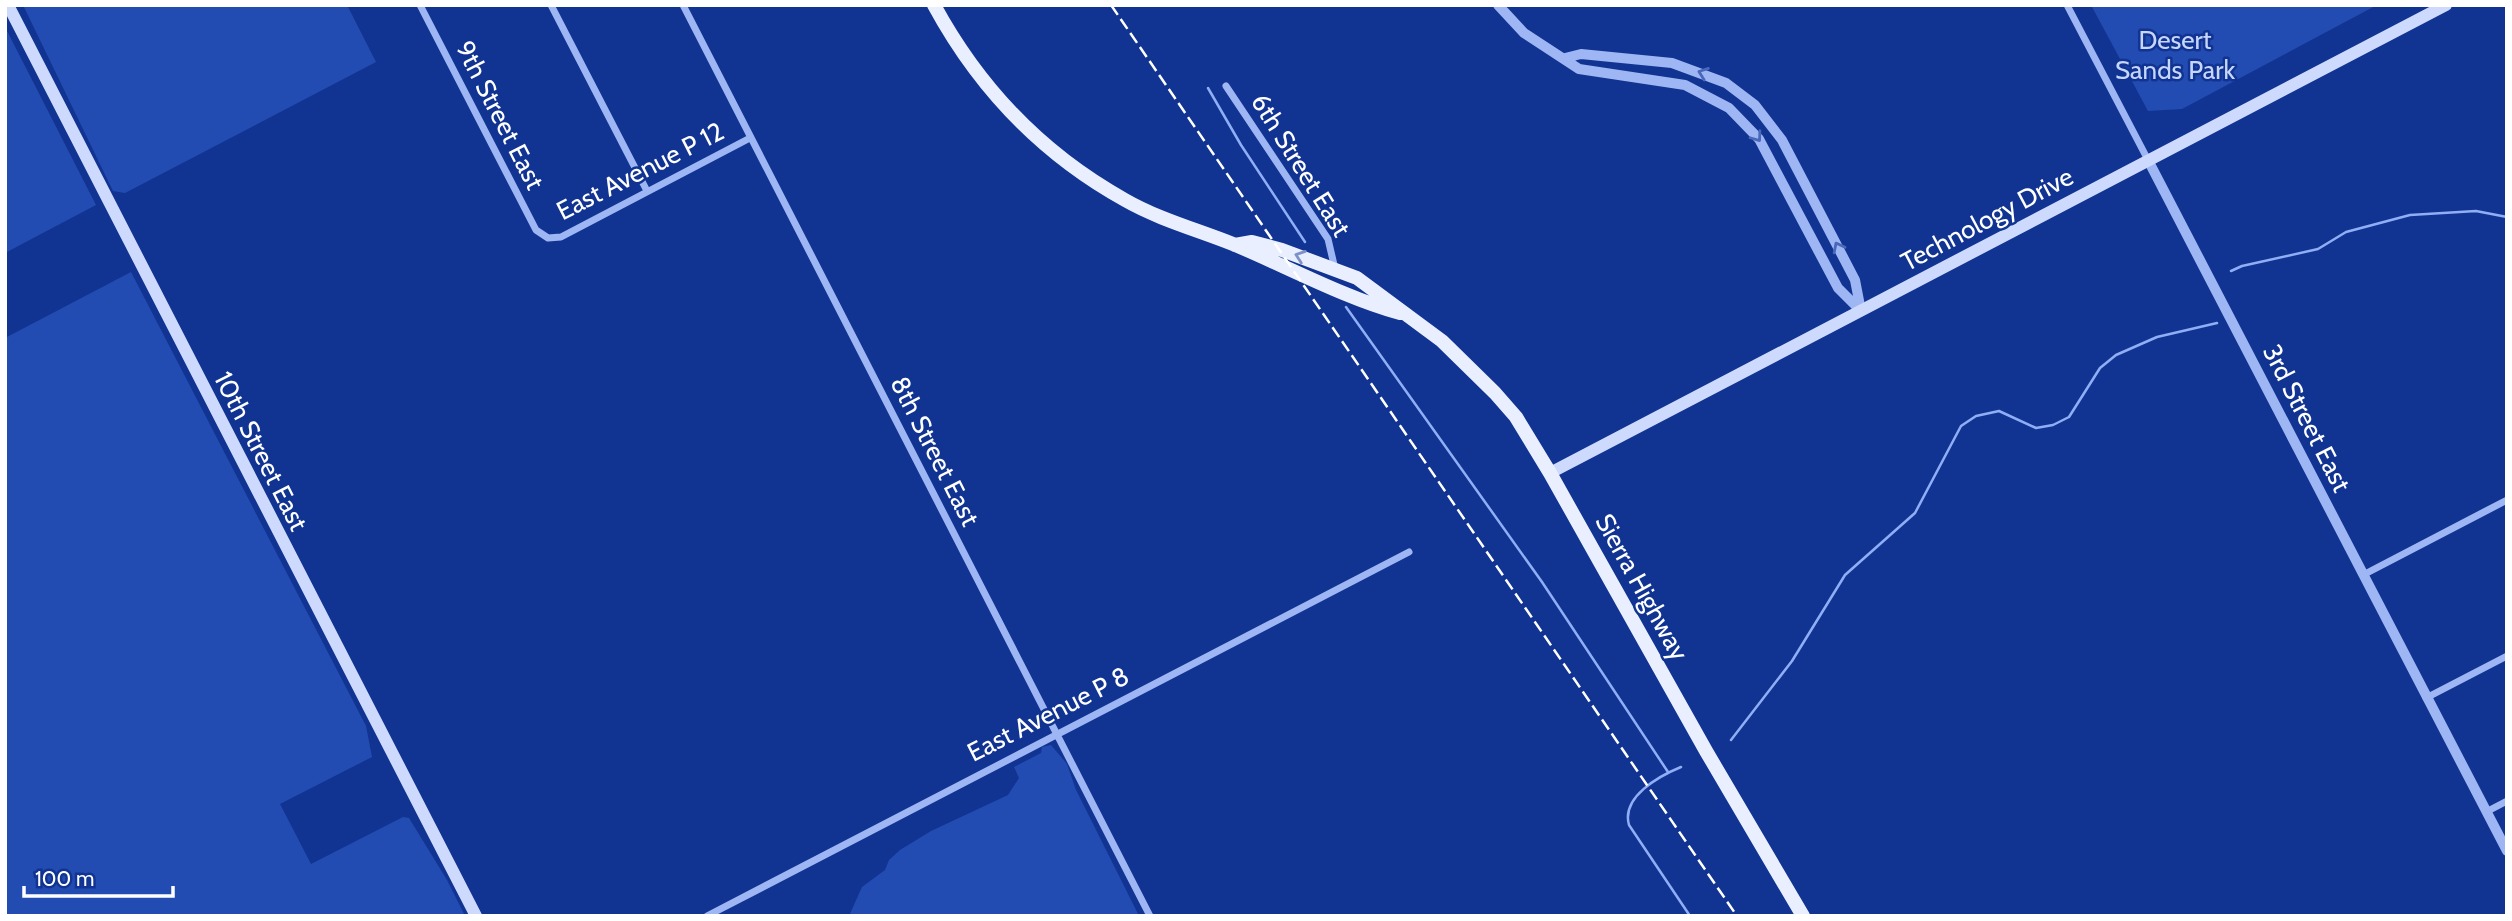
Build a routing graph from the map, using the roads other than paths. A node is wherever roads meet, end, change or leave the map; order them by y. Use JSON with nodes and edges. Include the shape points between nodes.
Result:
{"nodes":[{"id":1,"x":8,"y":5,"type":"edge"},
{"id":2,"x":420,"y":5,"type":"edge"},
{"id":3,"x":551,"y":5,"type":"edge"},
{"id":4,"x":683,"y":5,"type":"edge"},
{"id":5,"x":934,"y":5,"type":"edge"},
{"id":6,"x":1498,"y":5,"type":"edge"},
{"id":7,"x":2067,"y":5,"type":"edge"},
{"id":8,"x":2446,"y":5,"type":"edge"},
{"id":9,"x":1565,"y":58,"type":"junction"},
{"id":10,"x":1226,"y":86,"type":"dead end"},
{"id":11,"x":750,"y":138,"type":"junction"},
{"id":12,"x":2148,"y":160,"type":"junction"},
{"id":13,"x":647,"y":191,"type":"junction"},
{"id":14,"x":548,"y":238,"type":"joint"},
{"id":15,"x":1235,"y":245,"type":"junction"},
{"id":16,"x":1335,"y":269,"type":"junction"},
{"id":17,"x":1860,"y":311,"type":"junction"},
{"id":18,"x":1400,"y":313,"type":"junction"},
{"id":19,"x":1550,"y":472,"type":"junction"},
{"id":20,"x":2507,"y":500,"type":"edge"},
{"id":21,"x":1409,"y":552,"type":"dead end"},
{"id":22,"x":2363,"y":575,"type":"junction"},
{"id":23,"x":2507,"y":656,"type":"edge"},
{"id":24,"x":2427,"y":698,"type":"junction"},
{"id":25,"x":1057,"y":733,"type":"junction"},
{"id":26,"x":2507,"y":801,"type":"edge"},
{"id":27,"x":2486,"y":812,"type":"junction"},
{"id":28,"x":2507,"y":851,"type":"edge"},
{"id":29,"x":476,"y":916,"type":"edge"},
{"id":30,"x":707,"y":916,"type":"edge"},
{"id":31,"x":1150,"y":916,"type":"edge"},
{"id":32,"x":1803,"y":916,"type":"edge"}],
"edges":[{"from":1,"to":29,"type":"main road","name":"10th Street East"},
{"from":2,"to":14,"type":"street","name":"9th Street East","via":[[536,230]]},
{"from":3,"to":13,"type":"street"},
{"from":4,"to":11,"type":"street","name":"8th Street East"},
{"from":5,"to":15,"type":"main road","name":"Sierra Highway","via":[[991,93],[1068,164],[1126,201]]},
{"from":6,"to":9,"type":"street","via":[[1524,33]]},
{"from":7,"to":12,"type":"street","name":"3rd Street East"},
{"from":8,"to":12,"type":"main road","name":"Technology Drive"},
{"from":9,"to":17,"type":"street","one_way":true,"via":[[1579,69],[1685,85],[1729,108],[1759,139],[1838,288]]},
{"from":17,"to":9,"type":"street","one_way":true,"via":[[1856,280],[1782,140],[1755,105],[1726,83],[1672,63],[1581,54]]},
{"from":10,"to":16,"type":"street","name":"6th Street East","via":[[1328,239]]},
{"from":11,"to":13,"type":"street","name":"East Avenue P 12"},
{"from":11,"to":25,"type":"street","name":"8th Street East"},
{"from":12,"to":17,"type":"main road","name":"Technology Drive"},
{"from":12,"to":22,"type":"street","name":"3rd Street East"},
{"from":13,"to":14,"type":"street","name":"East Avenue P 12","via":[[561,237]]},
{"from":16,"to":15,"type":"main road","name":"Sierra Highway","one_way":true,"via":[[1252,242]]},
{"from":15,"to":18,"type":"main road","name":"Sierra Highway"},
{"from":16,"to":18,"type":"main road","name":"Sierra Highway","via":[[1385,296]]},
{"from":17,"to":19,"type":"main road","name":"Technology Drive"},
{"from":18,"to":19,"type":"main road","name":"Sierra Highway","via":[[1442,341],[1495,393],[1516,417]]},
{"from":19,"to":32,"type":"main road","name":"Sierra Highway"},
{"from":20,"to":22,"type":"street"},
{"from":21,"to":25,"type":"street","name":"East Avenue P 8"},
{"from":22,"to":24,"type":"street","name":"3rd Street East"},
{"from":23,"to":24,"type":"street"},
{"from":24,"to":27,"type":"street","name":"3rd Street East"},
{"from":25,"to":30,"type":"street","name":"East Avenue P 8"},
{"from":25,"to":31,"type":"street","name":"8th Street East"},
{"from":26,"to":27,"type":"street"},
{"from":27,"to":28,"type":"street","name":"3rd Street East"}]}
